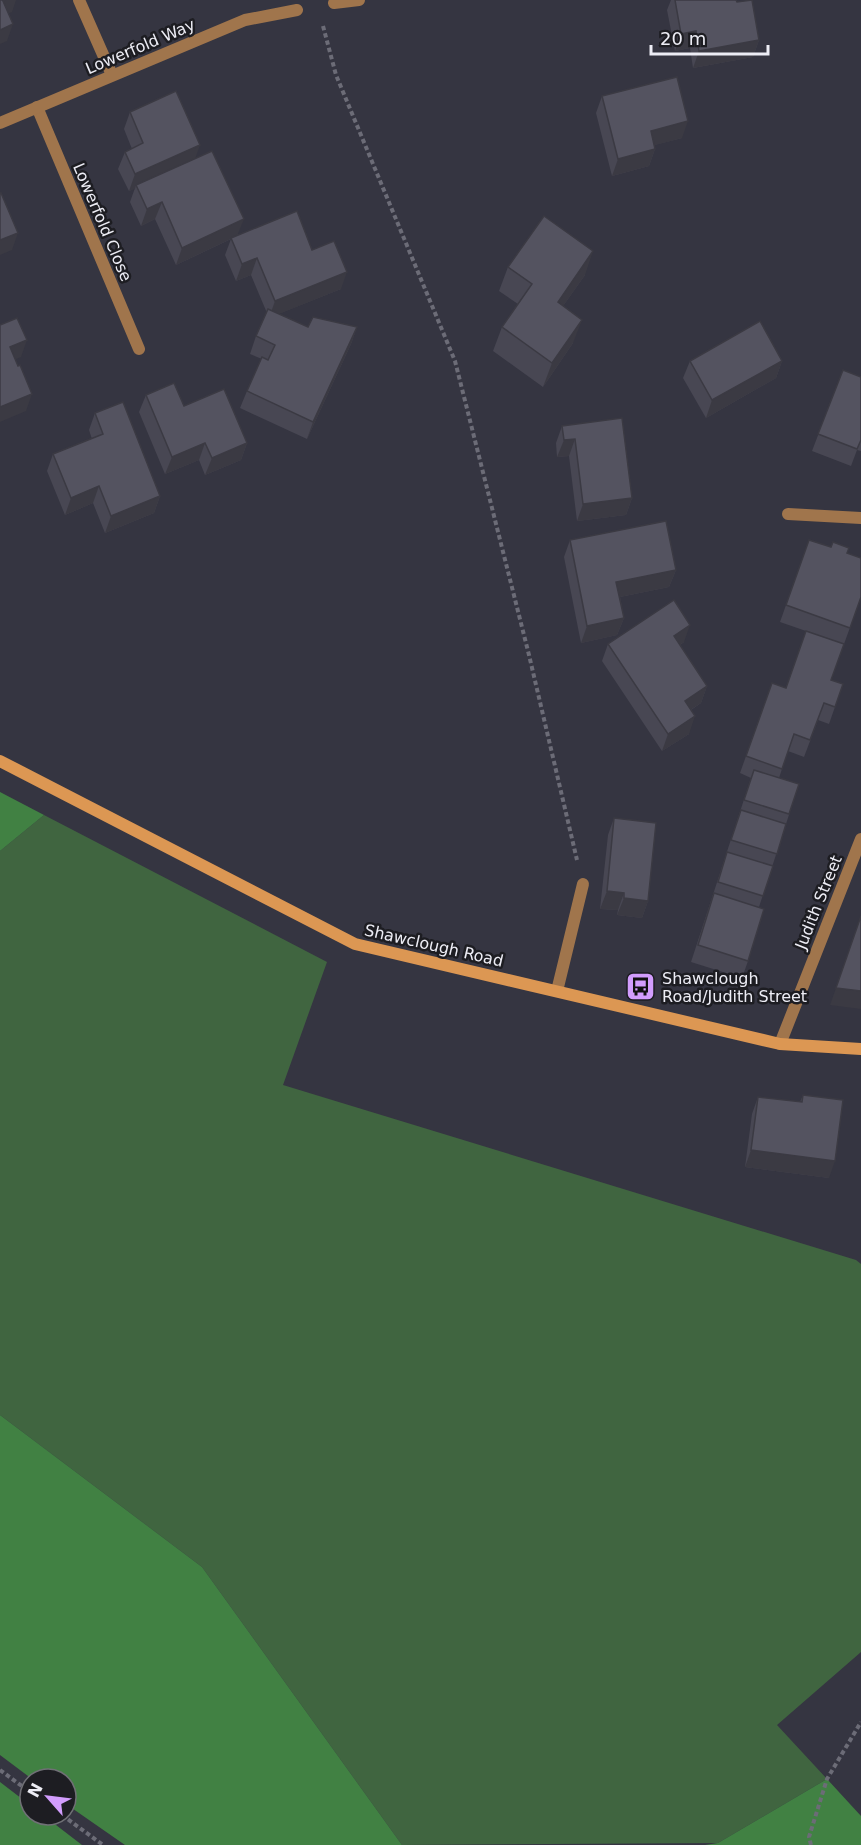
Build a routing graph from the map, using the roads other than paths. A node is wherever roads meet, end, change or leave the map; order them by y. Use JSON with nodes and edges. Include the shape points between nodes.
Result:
{"nodes":[{"id":1,"x":79,"y":0,"type":"edge"},
{"id":2,"x":359,"y":0,"type":"edge"},
{"id":3,"x":334,"y":3,"type":"dead end"},
{"id":4,"x":297,"y":10,"type":"dead end"},
{"id":5,"x":112,"y":75,"type":"junction"},
{"id":6,"x":37,"y":107,"type":"junction"},
{"id":7,"x":0,"y":123,"type":"edge"},
{"id":8,"x":139,"y":349,"type":"dead end"},
{"id":9,"x":788,"y":514,"type":"dead end"},
{"id":10,"x":861,"y":518,"type":"edge"},
{"id":11,"x":0,"y":761,"type":"edge"},
{"id":12,"x":861,"y":839,"type":"edge"},
{"id":13,"x":583,"y":884,"type":"road end"},
{"id":14,"x":557,"y":991,"type":"junction"},
{"id":15,"x":780,"y":1044,"type":"junction"},
{"id":16,"x":861,"y":1049,"type":"edge"}],
"edges":[{"from":1,"to":5,"type":"street"},
{"from":2,"to":3,"type":"street"},
{"from":4,"to":5,"type":"street","name":"Lowerfold Way","via":[[245,20]]},
{"from":5,"to":6,"type":"street","name":"Lowerfold Way"},
{"from":6,"to":7,"type":"street","name":"Lowerfold Way"},
{"from":6,"to":8,"type":"street","name":"Lowerfold Close"},
{"from":9,"to":10,"type":"street"},
{"from":11,"to":14,"type":"main road","name":"Shawclough Road","via":[[355,944]]},
{"from":12,"to":15,"type":"street","name":"Judith Street"},
{"from":13,"to":14,"type":"street"},
{"from":14,"to":15,"type":"main road","name":"Shawclough Road"},
{"from":15,"to":16,"type":"main road","name":"Shawclough Road"}]}
